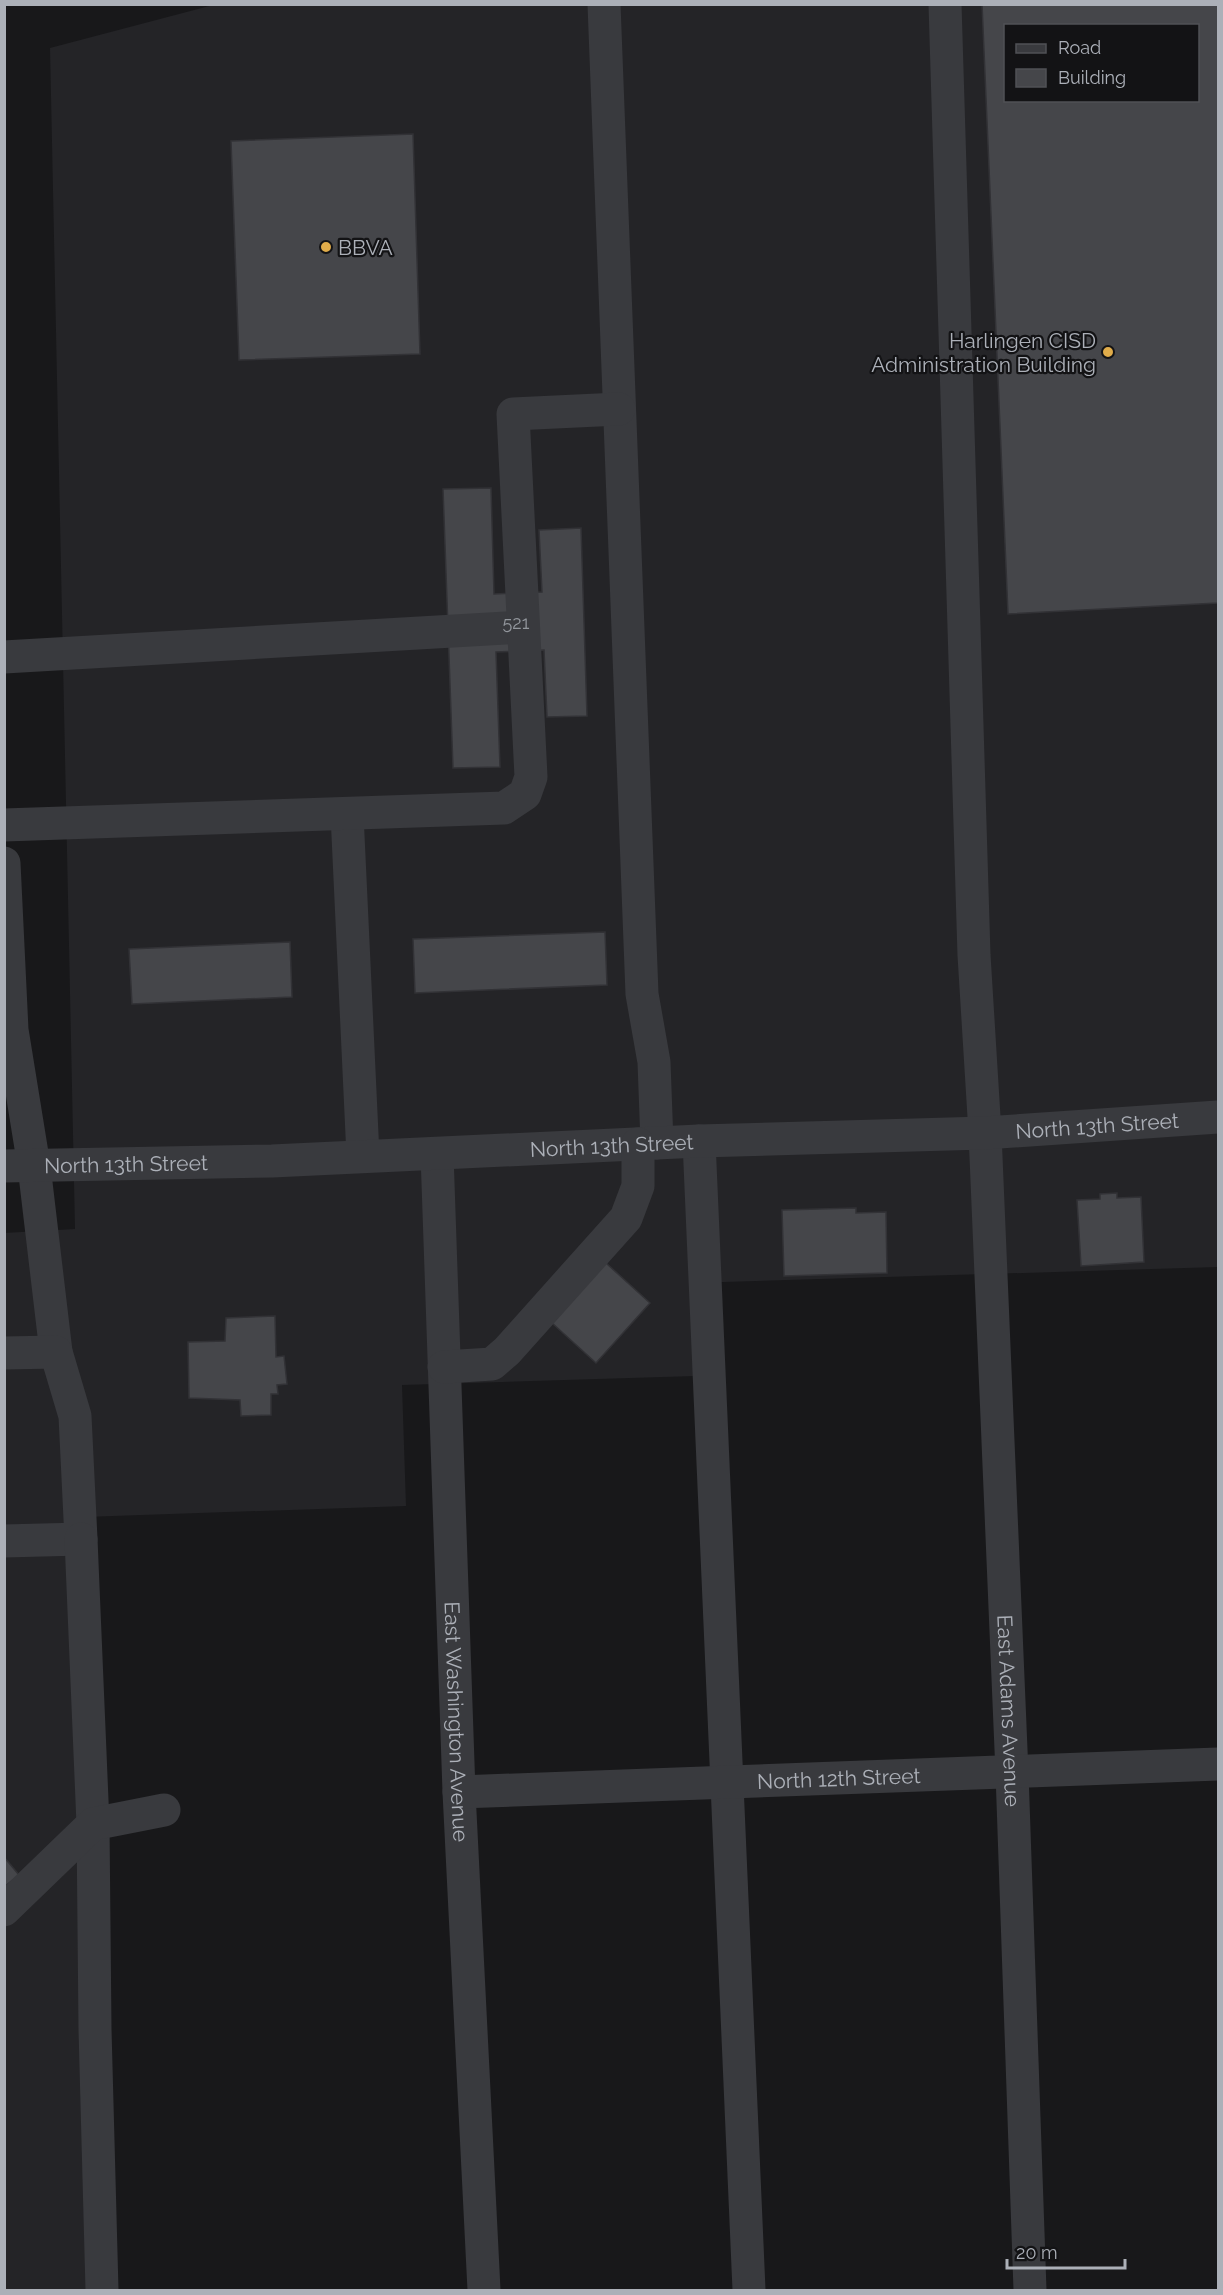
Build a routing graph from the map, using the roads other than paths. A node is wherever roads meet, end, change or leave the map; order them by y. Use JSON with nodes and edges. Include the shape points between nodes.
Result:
{"nodes":[{"id":1,"x":604,"y":4,"type":"edge"},
{"id":2,"x":945,"y":4,"type":"edge"},
{"id":3,"x":619,"y":409,"type":"junction"},
{"id":4,"x":523,"y":627,"type":"junction"},
{"id":5,"x":4,"y":657,"type":"edge"},
{"id":6,"x":347,"y":814,"type":"junction"},
{"id":7,"x":4,"y":825,"type":"edge"},
{"id":8,"x":4,"y":863,"type":"edge"},
{"id":9,"x":1218,"y":1117,"type":"edge"},
{"id":10,"x":985,"y":1133,"type":"junction"},
{"id":11,"x":699,"y":1141,"type":"junction"},
{"id":12,"x":647,"y":1144,"type":"junction"},
{"id":13,"x":437,"y":1154,"type":"junction"},
{"id":14,"x":363,"y":1156,"type":"junction"},
{"id":15,"x":19,"y":1166,"type":"edge"},
{"id":16,"x":56,"y":1352,"type":"junction"},
{"id":17,"x":4,"y":1353,"type":"edge"},
{"id":18,"x":444,"y":1366,"type":"junction"},
{"id":19,"x":81,"y":1539,"type":"junction"},
{"id":20,"x":4,"y":1541,"type":"edge"},
{"id":21,"x":1218,"y":1764,"type":"edge"},
{"id":22,"x":1012,"y":1773,"type":"junction"},
{"id":23,"x":727,"y":1782,"type":"junction"},
{"id":24,"x":459,"y":1792,"type":"junction"},
{"id":25,"x":165,"y":1810,"type":"dead end"},
{"id":26,"x":93,"y":1824,"type":"junction"},
{"id":27,"x":4,"y":1910,"type":"edge"},
{"id":28,"x":102,"y":2290,"type":"edge"},
{"id":29,"x":484,"y":2290,"type":"edge"},
{"id":30,"x":749,"y":2290,"type":"edge"},
{"id":31,"x":1030,"y":2290,"type":"edge"}],
"edges":[{"from":1,"to":3,"type":"street"},
{"from":2,"to":10,"type":"street","name":"East Adams Avenue","via":[[973,944]]},
{"from":3,"to":4,"type":"street","via":[[513,414]]},
{"from":3,"to":12,"type":"street","via":[[642,994],[654,1062]]},
{"from":4,"to":5,"type":"street"},
{"from":4,"to":6,"type":"street","via":[[531,777],[525,794],[504,808]]},
{"from":6,"to":7,"type":"street"},
{"from":6,"to":14,"type":"street"},
{"from":8,"to":15,"type":"street"},
{"from":9,"to":10,"type":"street","name":"North 13th Street"},
{"from":10,"to":11,"type":"street","name":"North 13th Street"},
{"from":10,"to":22,"type":"street","name":"East Adams Avenue"},
{"from":11,"to":12,"type":"street","name":"North 13th Street"},
{"from":11,"to":23,"type":"street"},
{"from":12,"to":13,"type":"street","name":"North 13th Street"},
{"from":12,"to":18,"type":"street","via":[[626,1218],[507,1351],[492,1364]]},
{"from":13,"to":14,"type":"street","name":"North 13th Street"},
{"from":13,"to":18,"type":"street","name":"East Washington Avenue"},
{"from":14,"to":15,"type":"street","name":"North 13th Street"},
{"from":15,"to":16,"type":"street"},
{"from":16,"to":17,"type":"street"},
{"from":16,"to":19,"type":"street","via":[[75,1416]]},
{"from":18,"to":24,"type":"street","name":"East Washington Avenue"},
{"from":19,"to":20,"type":"street"},
{"from":19,"to":26,"type":"street"},
{"from":21,"to":22,"type":"street","name":"North 12th Street"},
{"from":22,"to":23,"type":"street","name":"North 12th Street"},
{"from":22,"to":31,"type":"street","name":"East Adams Avenue"},
{"from":23,"to":24,"type":"street","name":"North 12th Street"},
{"from":23,"to":30,"type":"street"},
{"from":24,"to":29,"type":"street","name":"East Washington Avenue"},
{"from":25,"to":26,"type":"street"},
{"from":26,"to":27,"type":"street"},
{"from":26,"to":28,"type":"street"}]}
